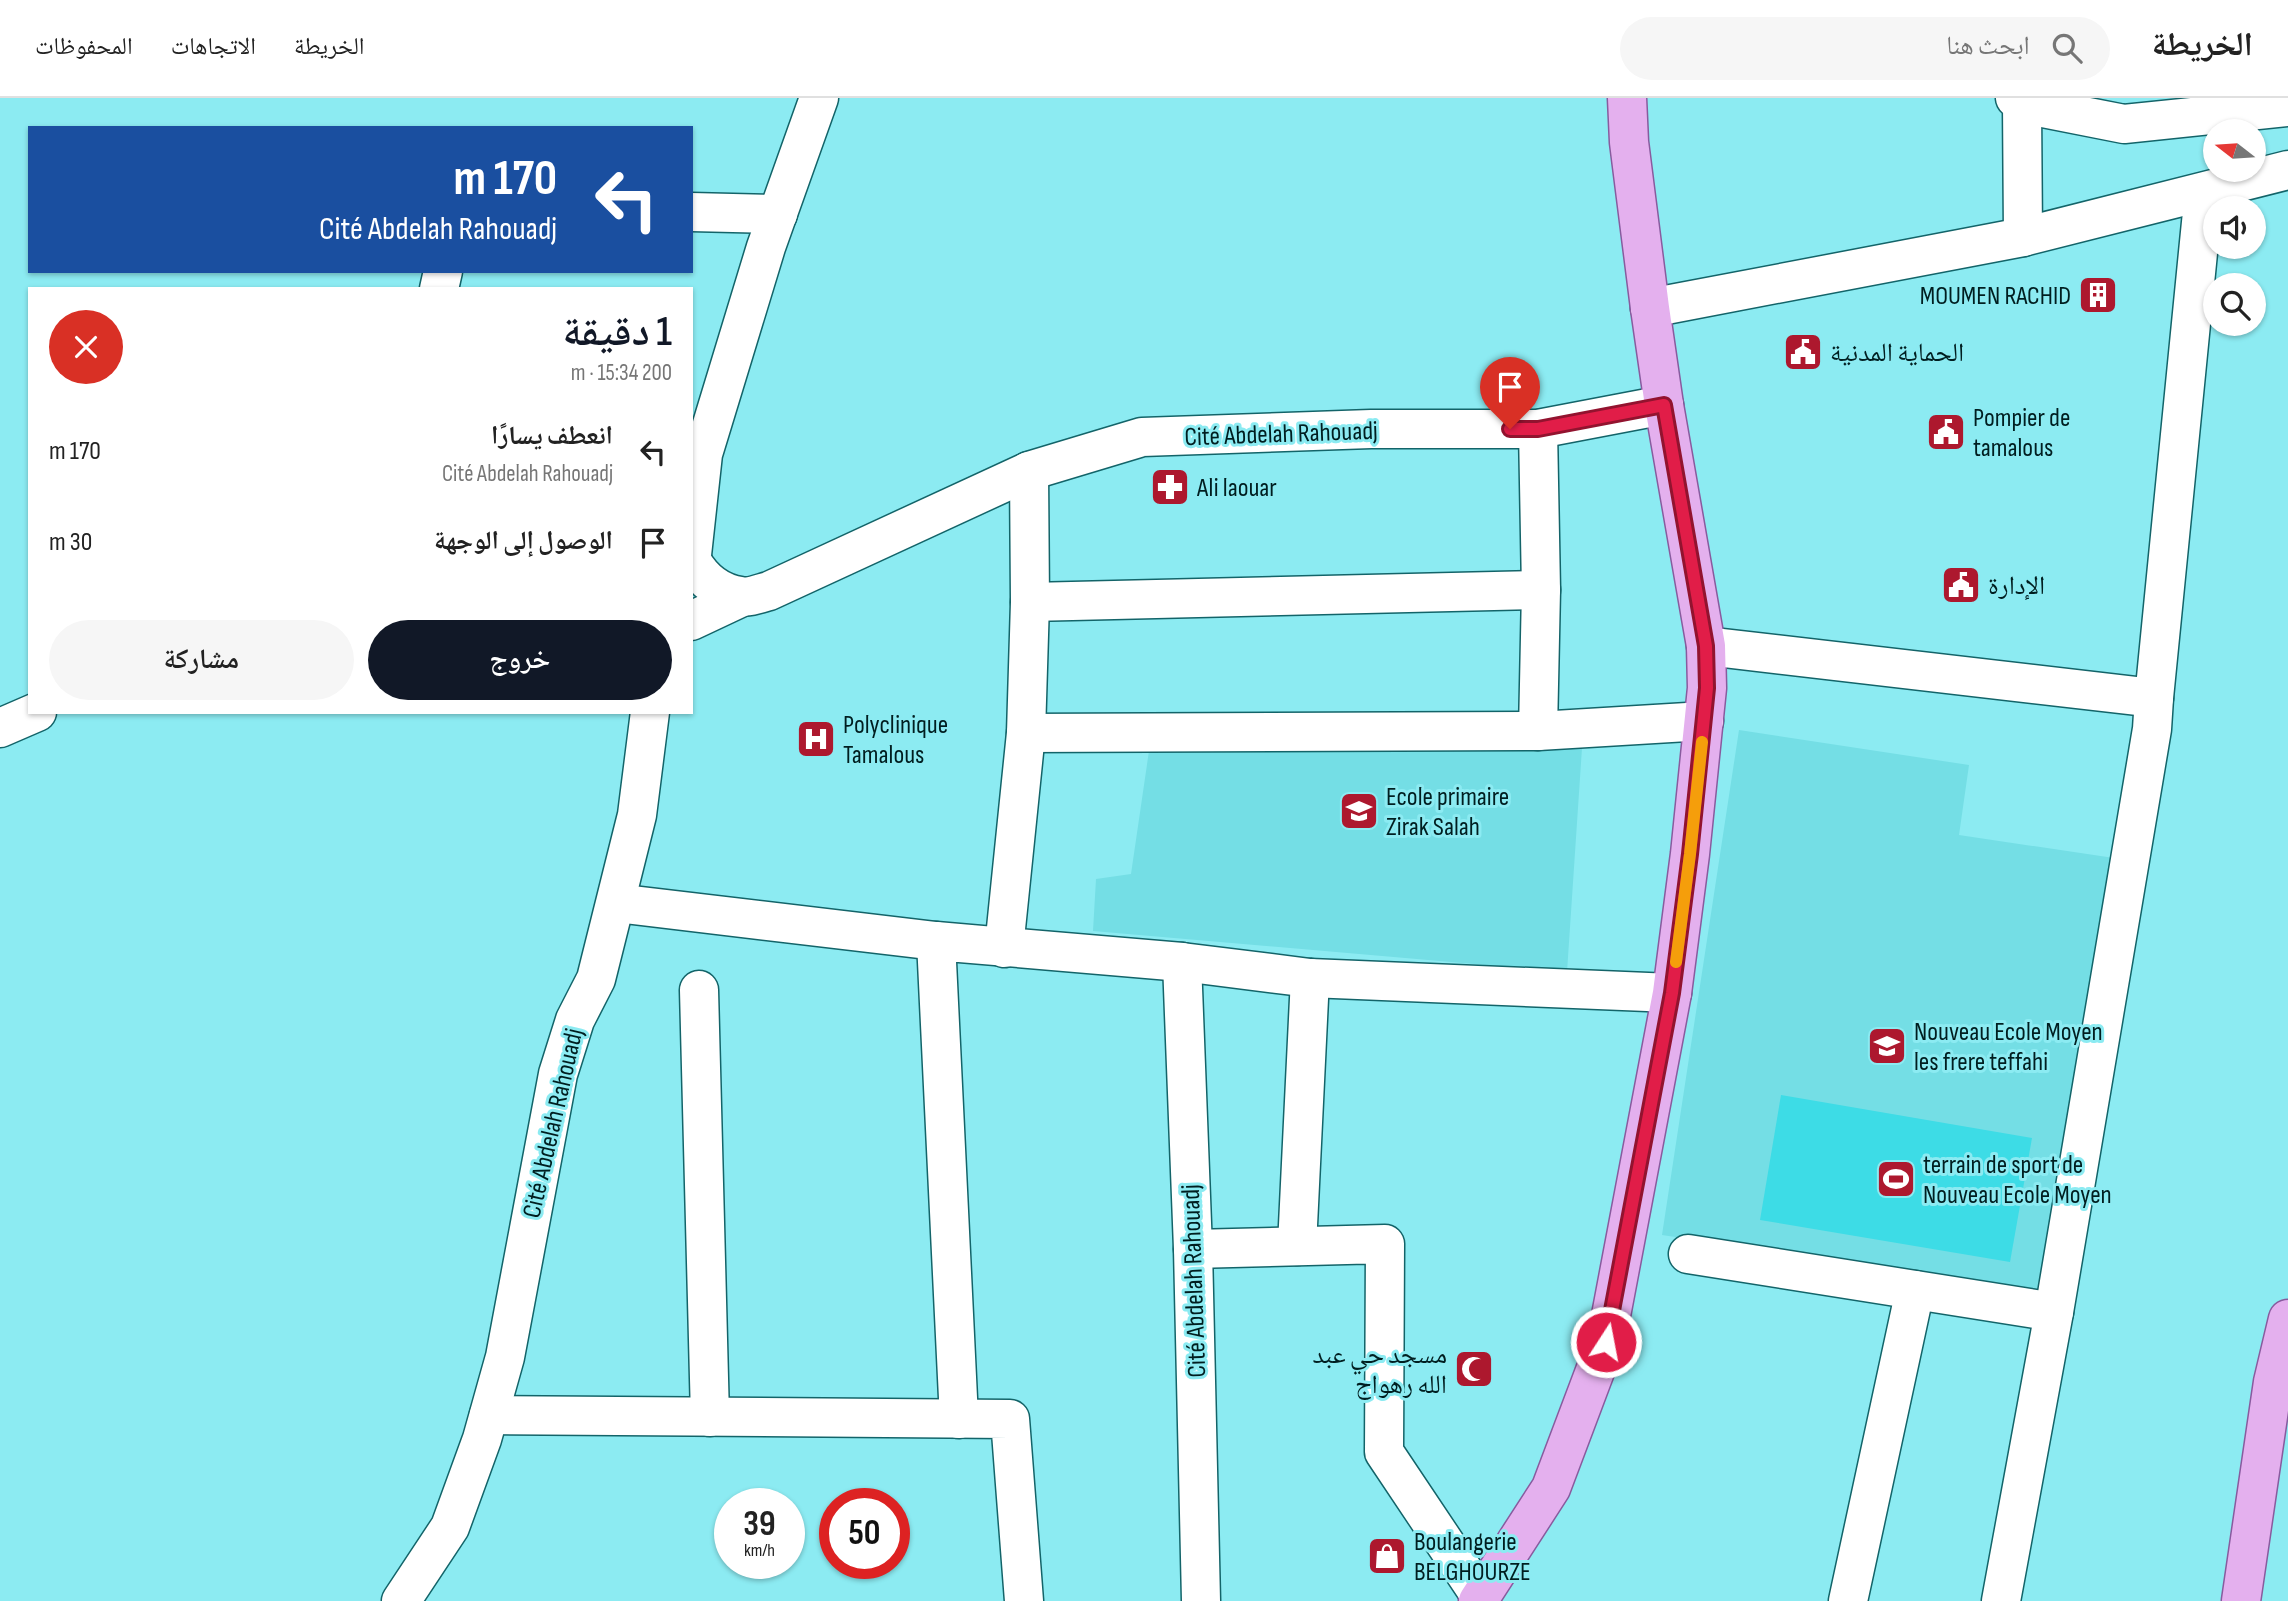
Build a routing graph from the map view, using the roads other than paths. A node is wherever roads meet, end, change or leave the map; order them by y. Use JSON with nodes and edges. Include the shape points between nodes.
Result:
{"nodes":[{"id":1,"x":819,"y":98,"type":"edge"},
{"id":2,"x":1626,"y":98,"type":"edge"},
{"id":3,"x":2019,"y":101,"type":"edge"},
{"id":4,"x":2288,"y":107,"type":"edge"},
{"id":5,"x":2288,"y":170,"type":"edge"},
{"id":6,"x":2204,"y":192,"type":"junction"},
{"id":7,"x":693,"y":212,"type":"edge"},
{"id":8,"x":778,"y":214,"type":"junction"},
{"id":9,"x":2023,"y":237,"type":"junction"},
{"id":10,"x":1650,"y":308,"type":"junction"},
{"id":11,"x":1664,"y":405,"type":"junction"},
{"id":12,"x":1538,"y":429,"type":"junction"},
{"id":13,"x":1029,"y":471,"type":"junction"},
{"id":14,"x":693,"y":552,"type":"edge"},
{"id":15,"x":693,"y":564,"type":"edge"},
{"id":16,"x":1541,"y":590,"type":"junction"},
{"id":17,"x":742,"y":597,"type":"junction"},
{"id":18,"x":1030,"y":602,"type":"junction"},
{"id":19,"x":693,"y":620,"type":"edge"},
{"id":20,"x":1706,"y":646,"type":"junction"},
{"id":21,"x":2154,"y":698,"type":"junction"},
{"id":22,"x":32,"y":714,"type":"edge"},
{"id":23,"x":650,"y":714,"type":"edge"},
{"id":24,"x":1704,"y":721,"type":"junction"},
{"id":25,"x":0,"y":727,"type":"edge"},
{"id":26,"x":1538,"y":732,"type":"junction"},
{"id":27,"x":1026,"y":733,"type":"junction"},
{"id":28,"x":616,"y":903,"type":"junction"},
{"id":29,"x":936,"y":941,"type":"junction"},
{"id":30,"x":1004,"y":948,"type":"junction"},
{"id":31,"x":1182,"y":962,"type":"junction"},
{"id":32,"x":1310,"y":978,"type":"junction"},
{"id":33,"x":699,"y":990,"type":"dead end"},
{"id":34,"x":1672,"y":993,"type":"junction"},
{"id":35,"x":1297,"y":1246,"type":"junction"},
{"id":36,"x":1193,"y":1249,"type":"junction"},
{"id":37,"x":1688,"y":1254,"type":"dead end"},
{"id":38,"x":1915,"y":1290,"type":"junction"},
{"id":39,"x":2054,"y":1312,"type":"junction"},
{"id":40,"x":2288,"y":1319,"type":"edge"},
{"id":41,"x":489,"y":1415,"type":"junction"},
{"id":42,"x":710,"y":1417,"type":"junction"},
{"id":43,"x":959,"y":1419,"type":"junction"},
{"id":44,"x":1480,"y":1599,"type":"edge"},
{"id":45,"x":402,"y":1600,"type":"edge"},
{"id":46,"x":1024,"y":1601,"type":"edge"},
{"id":47,"x":1201,"y":1601,"type":"edge"},
{"id":48,"x":1848,"y":1601,"type":"edge"},
{"id":49,"x":2001,"y":1601,"type":"edge"},
{"id":50,"x":2241,"y":1601,"type":"edge"}],
"edges":[{"from":1,"to":8,"type":"street"},
{"from":2,"to":10,"type":"main road"},
{"from":3,"to":4,"type":"street","via":[[2124,124]]},
{"from":3,"to":9,"type":"street"},
{"from":5,"to":6,"type":"street"},
{"from":6,"to":9,"type":"street"},
{"from":6,"to":21,"type":"street"},
{"from":7,"to":8,"type":"street"},
{"from":8,"to":14,"type":"street","via":[[703,454]]},
{"from":9,"to":10,"type":"street"},
{"from":10,"to":11,"type":"main road"},
{"from":11,"to":12,"type":"street","name":"Cité Abdelah Rahouadj"},
{"from":11,"to":20,"type":"main road"},
{"from":12,"to":13,"type":"street","name":"Cité Abdelah Rahouadj","via":[[1142,437]]},
{"from":12,"to":16,"type":"street"},
{"from":13,"to":17,"type":"street","name":"Cité Abdelah Rahouadj","via":[[769,592]]},
{"from":13,"to":18,"type":"street"},
{"from":15,"to":17,"type":"street","via":[[715,587]]},
{"from":16,"to":18,"type":"street"},
{"from":16,"to":26,"type":"street"},
{"from":17,"to":19,"type":"street","name":"Cité Abdelah Rahouadj"},
{"from":18,"to":27,"type":"street"},
{"from":20,"to":21,"type":"street"},
{"from":20,"to":24,"type":"main road"},
{"from":21,"to":39,"type":"street"},
{"from":22,"to":25,"type":"street"},
{"from":23,"to":28,"type":"street","name":"Cité Abdelah Rahouadj","via":[[637,815]]},
{"from":24,"to":26,"type":"street"},
{"from":24,"to":34,"type":"main road"},
{"from":26,"to":27,"type":"street"},
{"from":27,"to":30,"type":"street"},
{"from":28,"to":29,"type":"street"},
{"from":28,"to":41,"type":"street","name":"Cité Abdelah Rahouadj","via":[[596,979],[575,1020],[558,1074],[505,1357]]},
{"from":29,"to":30,"type":"street"},
{"from":29,"to":43,"type":"street"},
{"from":30,"to":31,"type":"street"},
{"from":31,"to":32,"type":"street"},
{"from":31,"to":36,"type":"street","name":"Cité Abdelah Rahouadj"},
{"from":32,"to":34,"type":"street"},
{"from":32,"to":35,"type":"street"},
{"from":33,"to":42,"type":"street"},
{"from":34,"to":44,"type":"main road","via":[[1606,1342],[1551,1488]]},
{"from":35,"to":36,"type":"street"},
{"from":35,"to":44,"type":"street","via":[[1385,1244],[1384,1452]]},
{"from":36,"to":47,"type":"street","name":"Cité Abdelah Rahouadj"},
{"from":37,"to":38,"type":"street"},
{"from":38,"to":39,"type":"street"},
{"from":38,"to":48,"type":"street"},
{"from":39,"to":49,"type":"street"},
{"from":40,"to":50,"type":"main road","via":[[2273,1382]]},
{"from":41,"to":42,"type":"street"},
{"from":41,"to":45,"type":"street","name":"Cité Abdelah Rahouadj","via":[[450,1527]]},
{"from":42,"to":43,"type":"street"},
{"from":43,"to":46,"type":"street","via":[[1010,1419]]}]}
